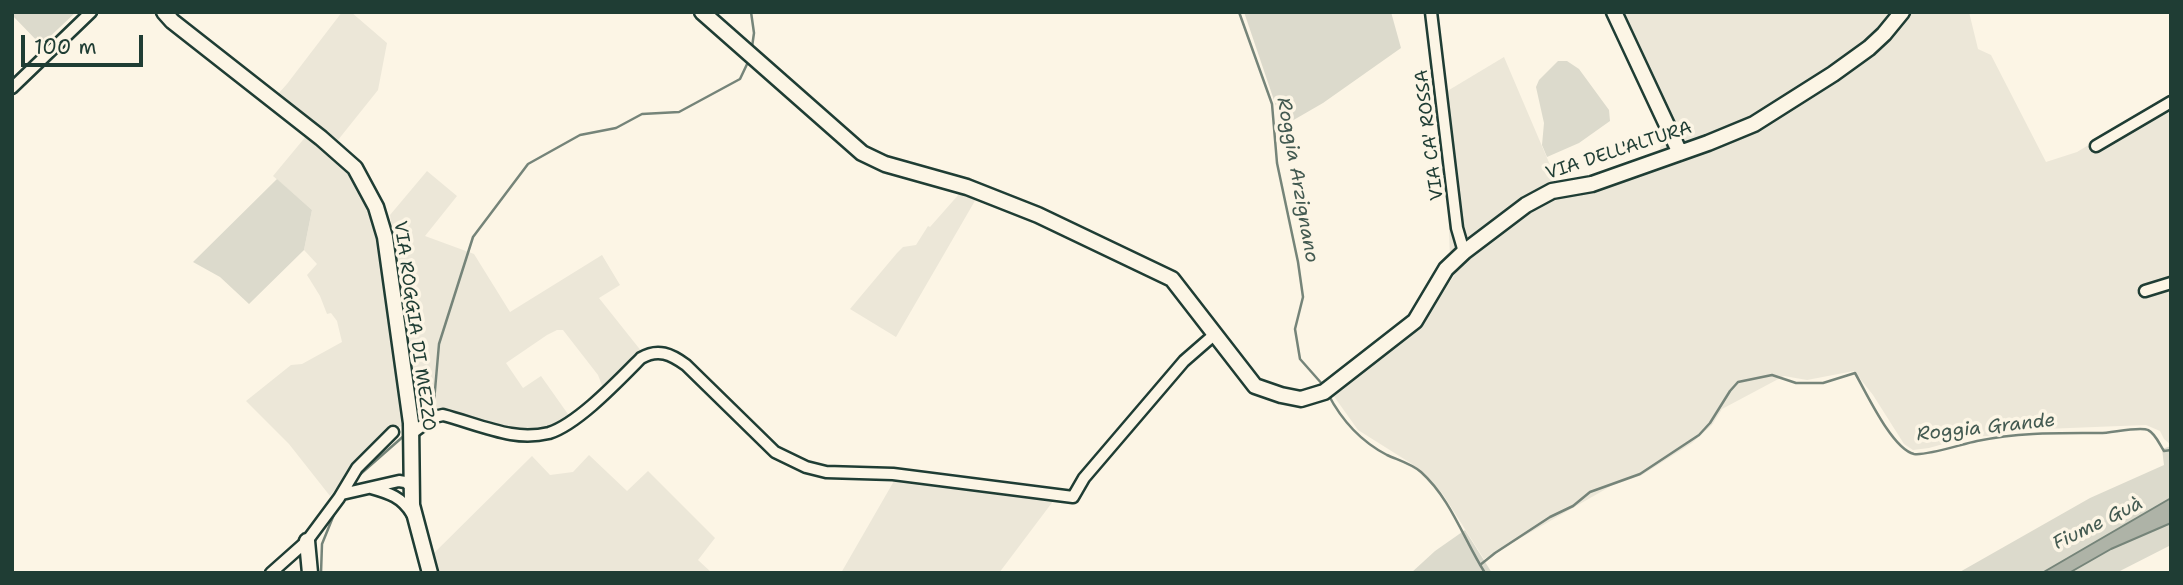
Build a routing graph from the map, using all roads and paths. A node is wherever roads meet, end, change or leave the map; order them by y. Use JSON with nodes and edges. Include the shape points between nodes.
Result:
{"nodes":[{"id":1,"x":91,"y":12,"type":"edge"},
{"id":2,"x":164,"y":12,"type":"edge"},
{"id":3,"x":702,"y":12,"type":"edge"},
{"id":4,"x":1432,"y":12,"type":"edge"},
{"id":5,"x":1614,"y":12,"type":"edge"},
{"id":6,"x":1902,"y":12,"type":"edge"},
{"id":7,"x":12,"y":88,"type":"edge"},
{"id":8,"x":2171,"y":102,"type":"edge"},
{"id":9,"x":2096,"y":146,"type":"dead end"},
{"id":10,"x":1680,"y":153,"type":"junction"},
{"id":11,"x":1464,"y":252,"type":"junction"},
{"id":12,"x":2171,"y":284,"type":"edge"},
{"id":13,"x":2145,"y":291,"type":"dead end"},
{"id":14,"x":1215,"y":334,"type":"junction"},
{"id":15,"x":393,"y":432,"type":"dead end"},
{"id":16,"x":411,"y":434,"type":"junction"},
{"id":17,"x":370,"y":487,"type":"junction"},
{"id":18,"x":412,"y":487,"type":"junction"},
{"id":19,"x":342,"y":494,"type":"junction"},
{"id":20,"x":416,"y":521,"type":"junction"},
{"id":21,"x":307,"y":541,"type":"junction"},
{"id":22,"x":271,"y":573,"type":"edge"},
{"id":23,"x":310,"y":573,"type":"edge"},
{"id":24,"x":430,"y":573,"type":"edge"}],
"edges":[{"from":1,"to":7,"type":"street"},
{"from":2,"to":16,"type":"street","name":"VIA ROGGIA DI MEZZO","via":[[355,168],[376,206],[385,237]]},
{"from":3,"to":14,"type":"street","via":[[862,153],[1038,215],[1172,279]]},
{"from":4,"to":11,"type":"street","name":"VIA CA' ROSSA","via":[[1457,228]]},
{"from":5,"to":10,"type":"street"},
{"from":6,"to":10,"type":"street","name":"VIA DELL'ALTURA","via":[[1869,48],[1833,74],[1754,124]]},
{"from":8,"to":9,"type":"street"},
{"from":10,"to":11,"type":"street","name":"VIA DELL'ALTURA","via":[[1592,184],[1552,191]]},
{"from":11,"to":14,"type":"street","name":"VIA DELL'ALTURA","via":[[1446,269],[1415,321],[1324,393],[1301,399],[1255,386]]},
{"from":12,"to":13,"type":"street"},
{"from":14,"to":16,"type":"street","via":[[1184,361],[1073,497],[806,467],[775,452],[686,365],[659,352],[641,358],[581,413],[549,433],[509,434],[443,415]]},
{"from":15,"to":19,"type":"street","via":[[357,468]]},
{"from":16,"to":17,"type":"street","via":[[405,469]]},
{"from":16,"to":18,"type":"street","name":"VIA ROGGIA DI MEZZO"},
{"from":17,"to":18,"type":"street","via":[[399,492]]},
{"from":17,"to":19,"type":"street"},
{"from":17,"to":20,"type":"street","via":[[399,498]]},
{"from":18,"to":20,"type":"street","name":"VIA ROGGIA DI MEZZO"},
{"from":19,"to":21,"type":"street"},
{"from":20,"to":24,"type":"street","name":"VIA ROGGIA DI MEZZO"},
{"from":21,"to":22,"type":"street"},
{"from":21,"to":23,"type":"street"}]}
